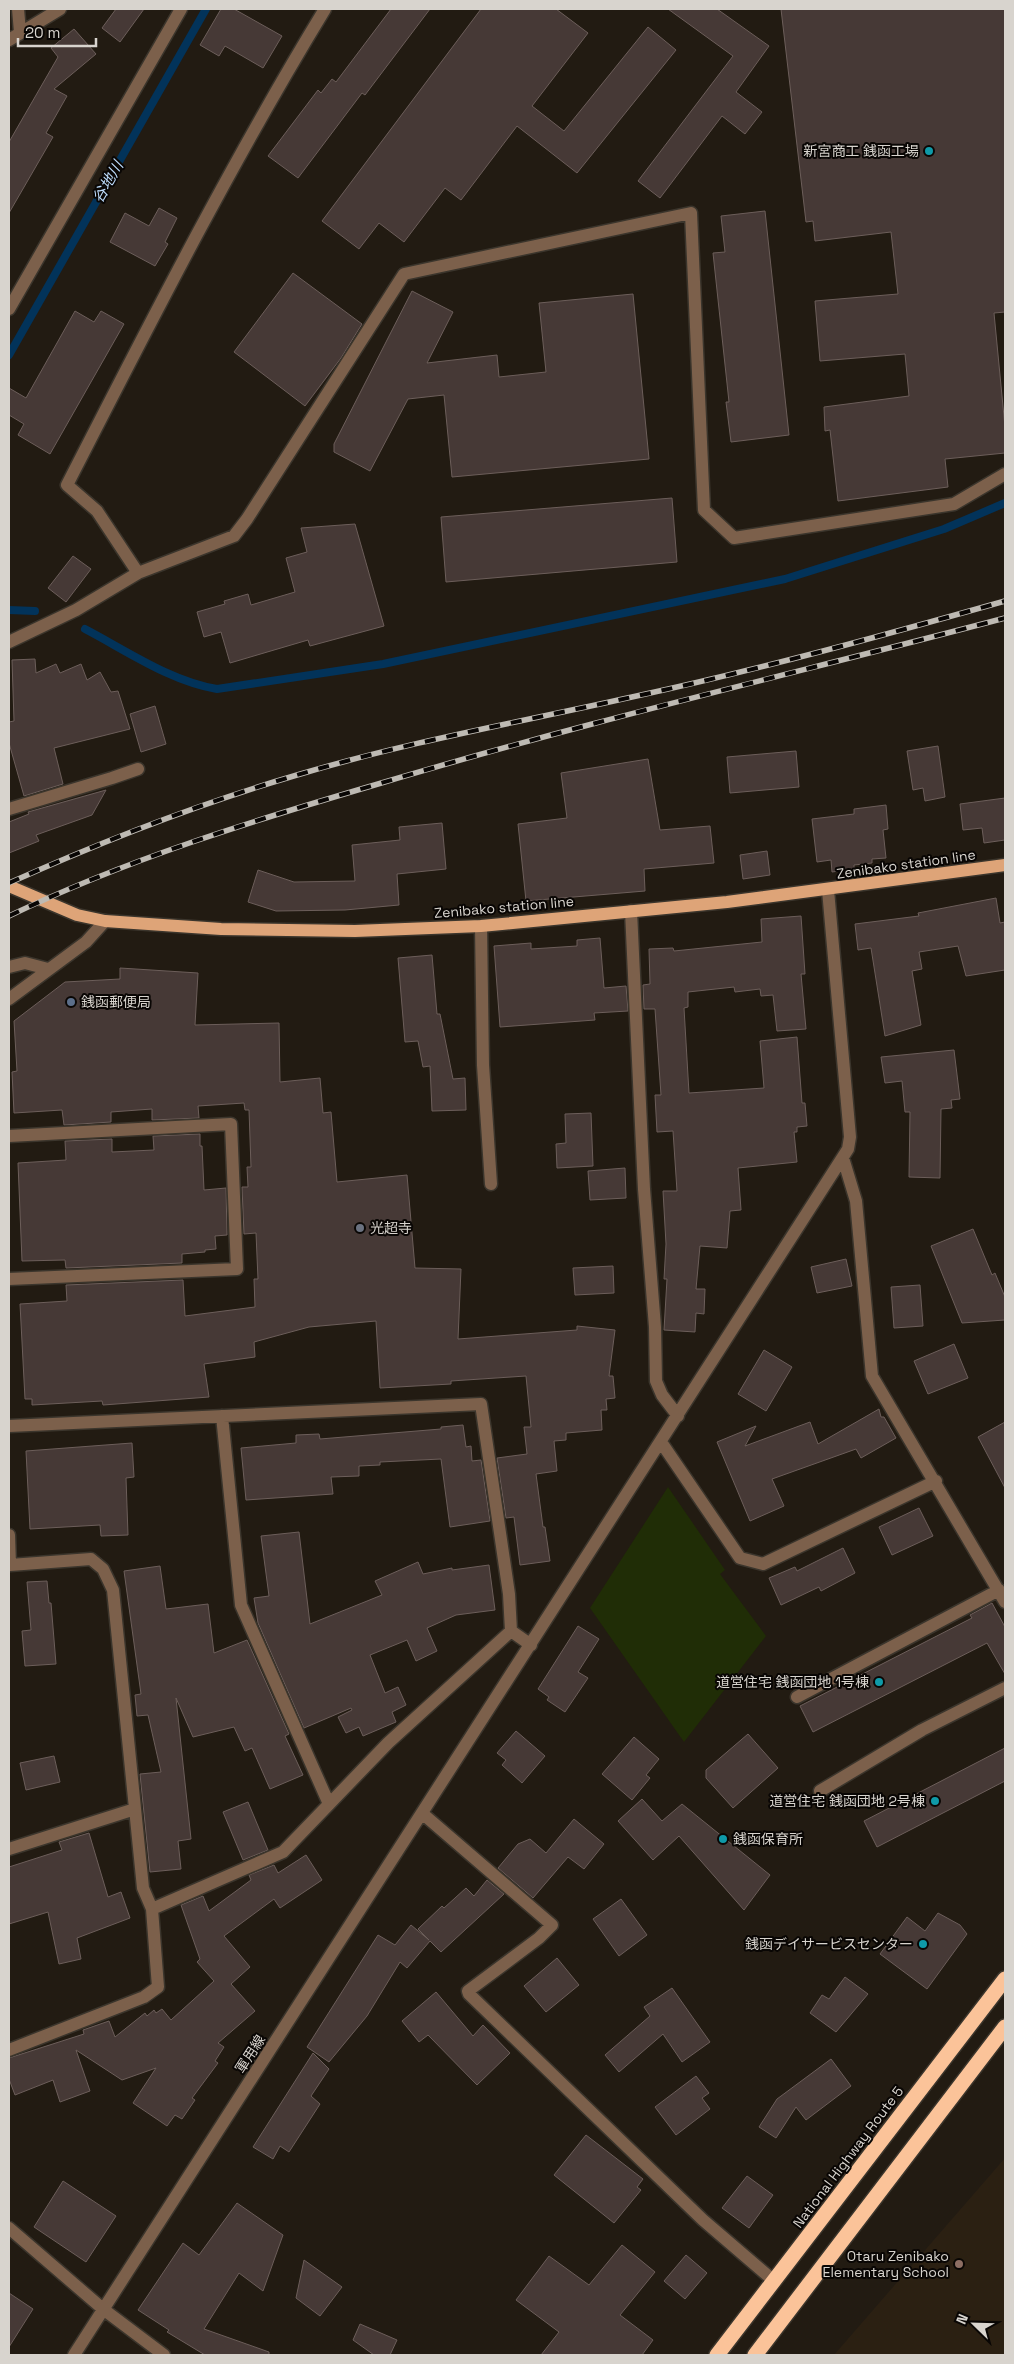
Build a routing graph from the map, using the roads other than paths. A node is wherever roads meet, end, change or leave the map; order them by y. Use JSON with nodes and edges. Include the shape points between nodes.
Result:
{"nodes":[{"id":1,"x":18,"y":9,"type":"edge"},
{"id":2,"x":60,"y":9,"type":"edge"},
{"id":3,"x":181,"y":9,"type":"edge"},
{"id":4,"x":325,"y":9,"type":"edge"},
{"id":5,"x":20,"y":32,"type":"junction"},
{"id":6,"x":9,"y":40,"type":"edge"},
{"id":7,"x":9,"y":309,"type":"edge"},
{"id":8,"x":1005,"y":474,"type":"edge"},
{"id":9,"x":138,"y":573,"type":"junction"},
{"id":10,"x":9,"y":642,"type":"edge"},
{"id":11,"x":138,"y":769,"type":"dead end"},
{"id":12,"x":9,"y":808,"type":"edge"},
{"id":13,"x":1005,"y":865,"type":"edge"},
{"id":14,"x":9,"y":886,"type":"edge"},
{"id":15,"x":828,"y":890,"type":"junction"},
{"id":16,"x":631,"y":911,"type":"junction"},
{"id":17,"x":105,"y":922,"type":"junction"},
{"id":18,"x":481,"y":926,"type":"junction"},
{"id":19,"x":9,"y":967,"type":"edge"},
{"id":20,"x":48,"y":969,"type":"junction"},
{"id":21,"x":9,"y":999,"type":"edge"},
{"id":22,"x":9,"y":1136,"type":"edge"},
{"id":23,"x":843,"y":1158,"type":"junction"},
{"id":24,"x":491,"y":1184,"type":"dead end"},
{"id":25,"x":9,"y":1279,"type":"edge"},
{"id":26,"x":222,"y":1416,"type":"junction"},
{"id":27,"x":678,"y":1416,"type":"junction"},
{"id":28,"x":9,"y":1426,"type":"edge"},
{"id":29,"x":661,"y":1442,"type":"junction"},
{"id":30,"x":936,"y":1481,"type":"junction"},
{"id":31,"x":9,"y":1535,"type":"edge"},
{"id":32,"x":1002,"y":1596,"type":"edge"},
{"id":33,"x":511,"y":1631,"type":"junction"},
{"id":34,"x":531,"y":1644,"type":"junction"},
{"id":35,"x":1005,"y":1688,"type":"edge"},
{"id":36,"x":797,"y":1697,"type":"dead end"},
{"id":37,"x":820,"y":1791,"type":"dead end"},
{"id":38,"x":329,"y":1804,"type":"junction"},
{"id":39,"x":135,"y":1809,"type":"junction"},
{"id":40,"x":423,"y":1814,"type":"junction"},
{"id":41,"x":9,"y":1849,"type":"edge"},
{"id":42,"x":152,"y":1909,"type":"junction"},
{"id":43,"x":1005,"y":1979,"type":"edge"},
{"id":44,"x":1005,"y":2027,"type":"edge"},
{"id":45,"x":9,"y":2050,"type":"edge"},
{"id":46,"x":9,"y":2228,"type":"edge"},
{"id":47,"x":774,"y":2281,"type":"junction"},
{"id":48,"x":103,"y":2309,"type":"junction"},
{"id":49,"x":74,"y":2355,"type":"edge"},
{"id":50,"x":164,"y":2355,"type":"edge"},
{"id":51,"x":717,"y":2355,"type":"edge"},
{"id":52,"x":755,"y":2355,"type":"edge"}],
"edges":[{"from":1,"to":5,"type":"street"},
{"from":2,"to":5,"type":"street"},
{"from":3,"to":7,"type":"street"},
{"from":4,"to":9,"type":"street","via":[[279,84],[180,265],[66,485],[97,512]]},
{"from":5,"to":6,"type":"street"},
{"from":8,"to":9,"type":"street","via":[[954,504],[734,538],[704,510],[691,213],[404,274],[234,536]]},
{"from":9,"to":10,"type":"street","via":[[76,610]]},
{"from":11,"to":12,"type":"street"},
{"from":13,"to":15,"type":"main road","name":"Zenibako station line"},
{"from":14,"to":17,"type":"main road","name":"Zenibako station line","via":[[77,915]]},
{"from":15,"to":16,"type":"main road","name":"Zenibako station line"},
{"from":15,"to":23,"type":"street","name":"軍用線","via":[[850,1137]]},
{"from":16,"to":18,"type":"main road","name":"Zenibako station line"},
{"from":16,"to":27,"type":"street","via":[[656,1381]]},
{"from":17,"to":18,"type":"main road","name":"Zenibako station line","via":[[298,931]]},
{"from":17,"to":20,"type":"street","via":[[86,942]]},
{"from":18,"to":24,"type":"street","via":[[483,1065]]},
{"from":19,"to":20,"type":"street","via":[[25,963]]},
{"from":20,"to":21,"type":"street"},
{"from":22,"to":25,"type":"street","via":[[231,1124],[237,1269]]},
{"from":23,"to":27,"type":"street","name":"軍用線"},
{"from":23,"to":30,"type":"street","via":[[856,1201],[872,1376]]},
{"from":26,"to":28,"type":"street"},
{"from":26,"to":33,"type":"street","via":[[481,1404],[509,1594]]},
{"from":26,"to":38,"type":"street","via":[[241,1605]]},
{"from":27,"to":29,"type":"street","name":"軍用線"},
{"from":29,"to":30,"type":"street","via":[[740,1558],[763,1564]]},
{"from":29,"to":34,"type":"street","name":"軍用線"},
{"from":30,"to":32,"type":"street"},
{"from":31,"to":39,"type":"street","via":[[10,1565],[91,1559],[103,1570],[113,1590]]},
{"from":32,"to":36,"type":"street"},
{"from":33,"to":34,"type":"street"},
{"from":33,"to":38,"type":"street","via":[[388,1743]]},
{"from":34,"to":40,"type":"street","name":"軍用線"},
{"from":35,"to":37,"type":"street","via":[[922,1730]]},
{"from":38,"to":42,"type":"street","via":[[283,1852]]},
{"from":39,"to":41,"type":"street"},
{"from":39,"to":42,"type":"street","via":[[143,1888]]},
{"from":40,"to":47,"type":"street","via":[[552,1925],[468,1990],[469,1994],[704,2220]]},
{"from":40,"to":48,"type":"street","name":"軍用線"},
{"from":42,"to":45,"type":"street","via":[[158,1987],[144,1996]]},
{"from":43,"to":47,"type":"highway","name":"National Highway Route 5"},
{"from":44,"to":52,"type":"highway"},
{"from":46,"to":48,"type":"street"},
{"from":47,"to":51,"type":"highway","name":"National Highway Route 5"},
{"from":48,"to":49,"type":"street","name":"軍用線"},
{"from":48,"to":50,"type":"street"}]}
